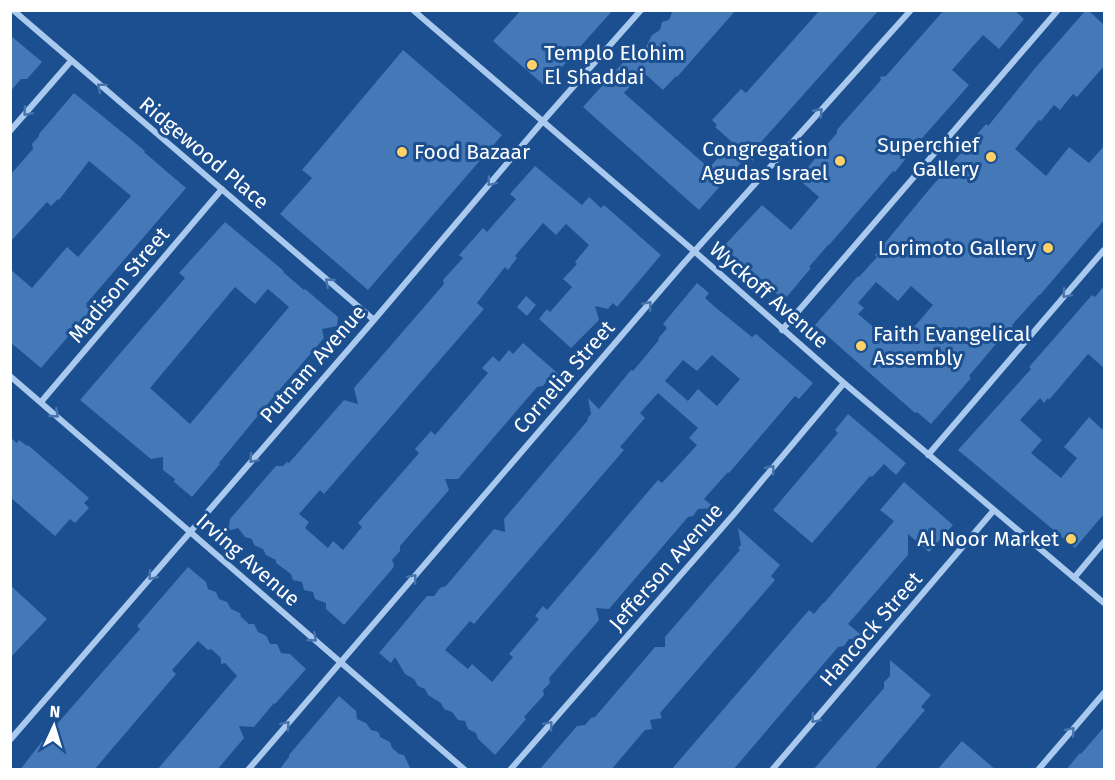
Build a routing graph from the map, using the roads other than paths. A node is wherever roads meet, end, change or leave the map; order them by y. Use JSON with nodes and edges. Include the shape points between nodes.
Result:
{"nodes":[{"id":1,"x":13,"y":10,"type":"edge"},
{"id":2,"x":413,"y":10,"type":"edge"},
{"id":3,"x":641,"y":10,"type":"edge"},
{"id":4,"x":910,"y":10,"type":"edge"},
{"id":5,"x":1058,"y":10,"type":"edge"},
{"id":6,"x":71,"y":61,"type":"junction"},
{"id":7,"x":543,"y":121,"type":"junction"},
{"id":8,"x":10,"y":131,"type":"edge"},
{"id":9,"x":222,"y":189,"type":"junction"},
{"id":10,"x":1104,"y":250,"type":"edge"},
{"id":11,"x":694,"y":251,"type":"junction"},
{"id":12,"x":374,"y":320,"type":"junction"},
{"id":13,"x":782,"y":330,"type":"junction"},
{"id":14,"x":10,"y":376,"type":"edge"},
{"id":15,"x":844,"y":383,"type":"junction"},
{"id":16,"x":41,"y":402,"type":"junction"},
{"id":17,"x":928,"y":455,"type":"junction"},
{"id":18,"x":994,"y":510,"type":"junction"},
{"id":19,"x":190,"y":531,"type":"junction"},
{"id":20,"x":1104,"y":542,"type":"edge"},
{"id":21,"x":1074,"y":578,"type":"junction"},
{"id":22,"x":1104,"y":603,"type":"edge"},
{"id":23,"x":341,"y":662,"type":"junction"},
{"id":24,"x":1104,"y":693,"type":"edge"},
{"id":25,"x":10,"y":740,"type":"edge"},
{"id":26,"x":248,"y":770,"type":"edge"},
{"id":27,"x":465,"y":770,"type":"edge"},
{"id":28,"x":510,"y":770,"type":"edge"},
{"id":29,"x":772,"y":770,"type":"edge"},
{"id":30,"x":1038,"y":770,"type":"edge"}],
"edges":[{"from":1,"to":6,"type":"street","name":"Ridgewood Place"},
{"from":2,"to":7,"type":"street","name":"Wyckoff Avenue"},
{"from":3,"to":7,"type":"street","name":"Putnam Avenue"},
{"from":11,"to":4,"type":"street","name":"Cornelia Street","one_way":true},
{"from":5,"to":13,"type":"street"},
{"from":6,"to":8,"type":"street","one_way":true},
{"from":9,"to":6,"type":"street","name":"Ridgewood Place","one_way":true},
{"from":7,"to":11,"type":"street","name":"Wyckoff Avenue"},
{"from":7,"to":12,"type":"street","name":"Putnam Avenue","one_way":true},
{"from":12,"to":9,"type":"street","name":"Ridgewood Place","one_way":true},
{"from":9,"to":16,"type":"street","name":"Madison Street"},
{"from":10,"to":17,"type":"street","one_way":true},
{"from":11,"to":13,"type":"street","name":"Wyckoff Avenue"},
{"from":23,"to":11,"type":"street","name":"Cornelia Street","one_way":true},
{"from":12,"to":19,"type":"street","name":"Putnam Avenue","one_way":true},
{"from":13,"to":15,"type":"street","name":"Wyckoff Avenue"},
{"from":14,"to":16,"type":"street","name":"Irving Avenue"},
{"from":15,"to":17,"type":"street","name":"Wyckoff Avenue"},
{"from":28,"to":15,"type":"street","name":"Jefferson Avenue","one_way":true},
{"from":16,"to":19,"type":"street","name":"Irving Avenue","one_way":true},
{"from":17,"to":18,"type":"street","name":"Wyckoff Avenue"},
{"from":18,"to":21,"type":"street","name":"Wyckoff Avenue"},
{"from":18,"to":29,"type":"street","name":"Hancock Street","one_way":true},
{"from":19,"to":23,"type":"street","name":"Irving Avenue","one_way":true},
{"from":19,"to":25,"type":"street","name":"Putnam Avenue","one_way":true},
{"from":20,"to":21,"type":"street"},
{"from":21,"to":22,"type":"street","name":"Wyckoff Avenue"},
{"from":26,"to":23,"type":"street","name":"Cornelia Street","one_way":true},
{"from":23,"to":27,"type":"street","name":"Irving Avenue"},
{"from":30,"to":24,"type":"street","one_way":true}]}
